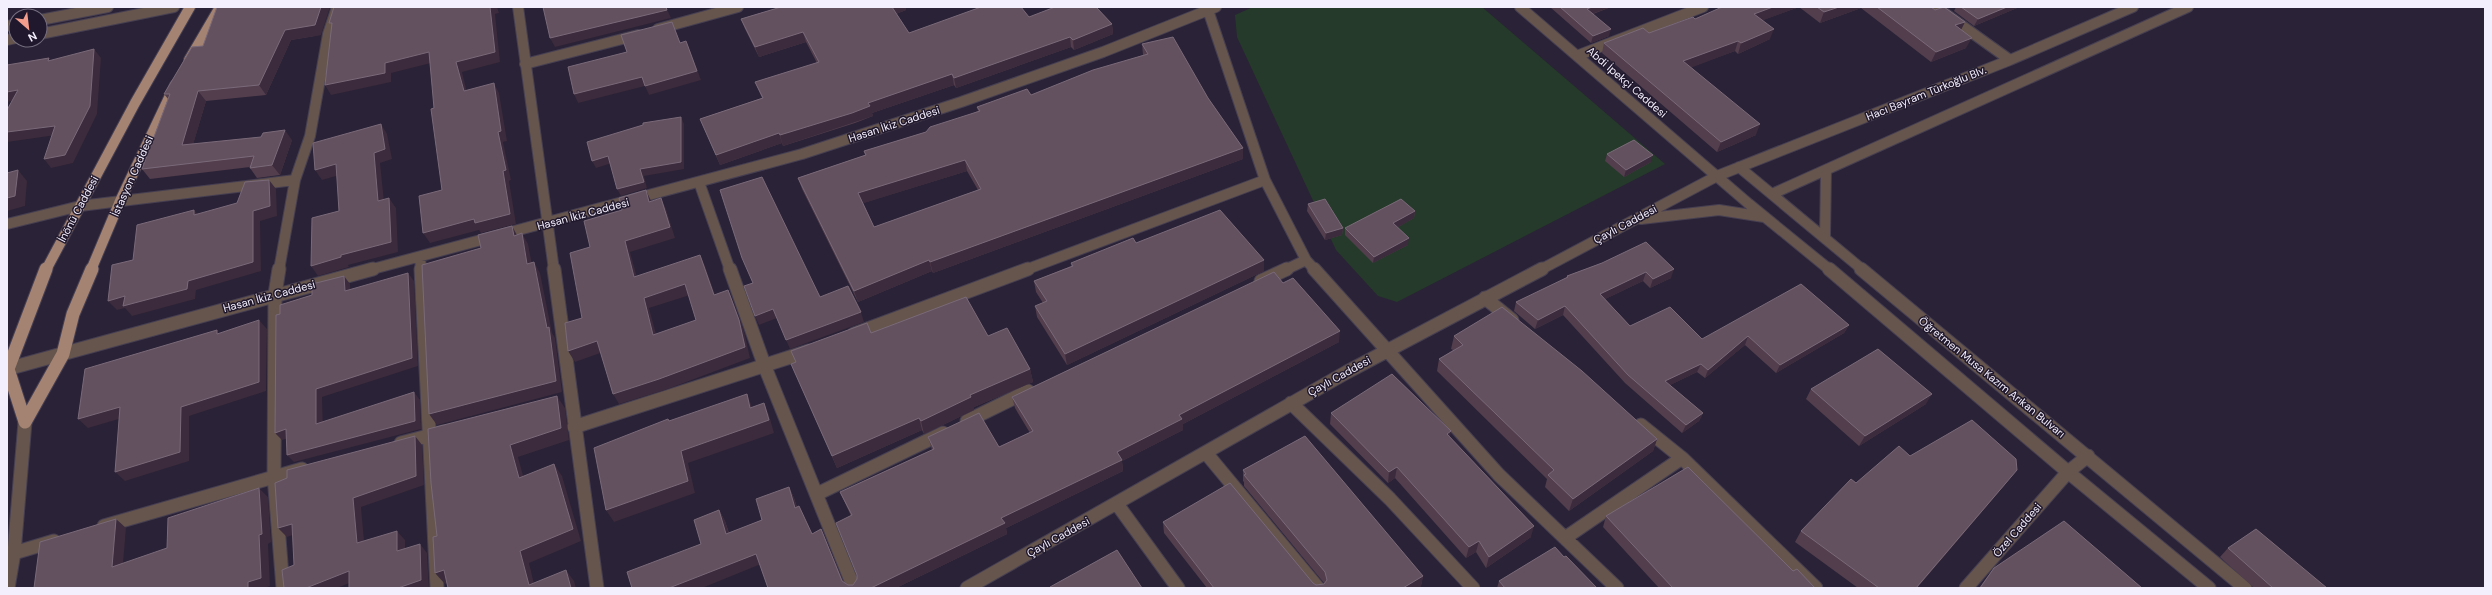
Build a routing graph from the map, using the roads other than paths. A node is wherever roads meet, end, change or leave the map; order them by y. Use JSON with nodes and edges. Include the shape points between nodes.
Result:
{"nodes":[{"id":1,"x":108,"y":7,"type":"edge"},
{"id":2,"x":174,"y":7,"type":"edge"},
{"id":3,"x":190,"y":7,"type":"edge"},
{"id":4,"x":220,"y":7,"type":"edge"},
{"id":5,"x":337,"y":7,"type":"edge"},
{"id":6,"x":518,"y":7,"type":"edge"},
{"id":7,"x":738,"y":7,"type":"edge"},
{"id":8,"x":1520,"y":7,"type":"edge"},
{"id":9,"x":1703,"y":7,"type":"edge"},
{"id":10,"x":1936,"y":7,"type":"edge"},
{"id":11,"x":2133,"y":7,"type":"edge"},
{"id":12,"x":2188,"y":7,"type":"edge"},
{"id":13,"x":1211,"y":8,"type":"edge"},
{"id":14,"x":48,"y":18,"type":"edge"},
{"id":15,"x":48,"y":32,"type":"edge"},
{"id":16,"x":1579,"y":55,"type":"junction"},
{"id":17,"x":2010,"y":60,"type":"junction"},
{"id":18,"x":526,"y":64,"type":"junction"},
{"id":19,"x":1739,"y":167,"type":"junction"},
{"id":20,"x":1826,"y":170,"type":"junction"},
{"id":21,"x":1717,"y":176,"type":"junction"},
{"id":22,"x":295,"y":180,"type":"junction"},
{"id":23,"x":1265,"y":180,"type":"junction"},
{"id":24,"x":699,"y":182,"type":"junction"},
{"id":25,"x":1772,"y":194,"type":"junction"},
{"id":26,"x":120,"y":201,"type":"junction"},
{"id":27,"x":80,"y":206,"type":"junction"},
{"id":28,"x":1765,"y":217,"type":"junction"},
{"id":29,"x":1630,"y":221,"type":"junction"},
{"id":30,"x":7,"y":224,"type":"edge"},
{"id":31,"x":547,"y":224,"type":"junction"},
{"id":32,"x":1825,"y":238,"type":"junction"},
{"id":33,"x":420,"y":257,"type":"junction"},
{"id":34,"x":1306,"y":260,"type":"junction"},
{"id":35,"x":1249,"y":287,"type":"edge"},
{"id":36,"x":275,"y":294,"type":"junction"},
{"id":37,"x":1485,"y":298,"type":"junction"},
{"id":38,"x":1522,"y":328,"type":"edge"},
{"id":39,"x":840,"y":339,"type":"edge"},
{"id":40,"x":818,"y":348,"type":"edge"},
{"id":41,"x":1386,"y":351,"type":"junction"},
{"id":42,"x":63,"y":354,"type":"junction"},
{"id":43,"x":765,"y":367,"type":"junction"},
{"id":44,"x":8,"y":369,"type":"edge"},
{"id":45,"x":1038,"y":386,"type":"edge"},
{"id":46,"x":570,"y":398,"type":"junction"},
{"id":47,"x":555,"y":402,"type":"edge"},
{"id":48,"x":1291,"y":403,"type":"junction"},
{"id":49,"x":1632,"y":418,"type":"edge"},
{"id":50,"x":25,"y":422,"type":"junction"},
{"id":51,"x":574,"y":427,"type":"junction"},
{"id":52,"x":458,"y":428,"type":"edge"},
{"id":53,"x":428,"y":436,"type":"junction"},
{"id":54,"x":389,"y":446,"type":"edge"},
{"id":55,"x":1206,"y":453,"type":"junction"},
{"id":56,"x":2088,"y":456,"type":"junction"},
{"id":57,"x":1682,"y":458,"type":"junction"},
{"id":58,"x":312,"y":466,"type":"edge"},
{"id":59,"x":2068,"y":472,"type":"junction"},
{"id":60,"x":274,"y":476,"type":"junction"},
{"id":61,"x":817,"y":494,"type":"junction"},
{"id":62,"x":1117,"y":504,"type":"junction"},
{"id":63,"x":90,"y":530,"type":"edge"},
{"id":64,"x":67,"y":537,"type":"edge"},
{"id":65,"x":1565,"y":538,"type":"junction"},
{"id":66,"x":14,"y":553,"type":"junction"},
{"id":67,"x":8,"y":588,"type":"edge"},
{"id":68,"x":283,"y":588,"type":"edge"},
{"id":69,"x":437,"y":588,"type":"edge"},
{"id":70,"x":597,"y":588,"type":"edge"},
{"id":71,"x":854,"y":588,"type":"edge"},
{"id":72,"x":967,"y":588,"type":"edge"},
{"id":73,"x":1178,"y":588,"type":"edge"},
{"id":74,"x":1318,"y":588,"type":"edge"},
{"id":75,"x":1473,"y":588,"type":"edge"},
{"id":76,"x":1617,"y":588,"type":"edge"},
{"id":77,"x":1816,"y":588,"type":"edge"},
{"id":78,"x":1966,"y":588,"type":"edge"},
{"id":79,"x":2209,"y":588,"type":"edge"},
{"id":80,"x":2245,"y":588,"type":"edge"}],
"edges":[{"from":1,"to":14,"type":"street"},
{"from":2,"to":15,"type":"street"},
{"from":3,"to":27,"type":"main road","name":"İnönü Caddesi"},
{"from":4,"to":26,"type":"main road","name":"İstasyon Caddesi","via":[[166,101]]},
{"from":5,"to":22,"type":"street","via":[[328,34],[310,136]]},
{"from":6,"to":18,"type":"street"},
{"from":7,"to":18,"type":"street"},
{"from":8,"to":16,"type":"street","name":"Abdi İpekçi Caddesi"},
{"from":9,"to":16,"type":"street"},
{"from":10,"to":17,"type":"street"},
{"from":11,"to":17,"type":"street","name":"Hacı Bayram Türkoğlu Blv."},
{"from":12,"to":20,"type":"street"},
{"from":13,"to":23,"type":"street"},
{"from":13,"to":24,"type":"street","name":"Hasan İkiz Caddesi","via":[[1103,52],[961,102],[802,154]]},
{"from":16,"to":21,"type":"street","name":"Abdi İpekçi Caddesi"},
{"from":17,"to":19,"type":"street","name":"Hacı Bayram Türkoğlu Blv."},
{"from":18,"to":31,"type":"street"},
{"from":19,"to":21,"type":"street","name":"Hacı Bayram Türkoğlu Blv."},
{"from":19,"to":25,"type":"street","name":"Öğretmen Musa Kazım Arıkan Bulvarı"},
{"from":20,"to":25,"type":"street"},
{"from":20,"to":32,"type":"street"},
{"from":21,"to":28,"type":"street","name":"Öğretmen Musa Kazım Arıkan Bulvarı"},
{"from":21,"to":29,"type":"street","name":"Çaylı Caddesi"},
{"from":22,"to":26,"type":"street"},
{"from":22,"to":36,"type":"street"},
{"from":23,"to":34,"type":"street"},
{"from":23,"to":39,"type":"street"},
{"from":24,"to":31,"type":"street","name":"Hasan İkiz Caddesi"},
{"from":24,"to":43,"type":"street"},
{"from":25,"to":32,"type":"street","name":"Öğretmen Musa Kazım Arıkan Bulvarı"},
{"from":26,"to":27,"type":"street"},
{"from":26,"to":42,"type":"main road","name":"İstasyon Caddesi","via":[[73,314]]},
{"from":27,"to":30,"type":"street"},
{"from":27,"to":44,"type":"main road","name":"İnönü Caddesi","via":[[42,277]]},
{"from":28,"to":29,"type":"street","via":[[1719,210]]},
{"from":28,"to":59,"type":"street","name":"Öğretmen Musa Kazım Arıkan Bulvarı","via":[[1877,308]]},
{"from":29,"to":37,"type":"street","name":"Çaylı Caddesi"},
{"from":31,"to":33,"type":"street","name":"Hasan İkiz Caddesi"},
{"from":31,"to":46,"type":"street"},
{"from":32,"to":56,"type":"street","name":"Öğretmen Musa Kazım Arıkan Bulvarı"},
{"from":33,"to":36,"type":"street","name":"Hasan İkiz Caddesi"},
{"from":33,"to":53,"type":"street"},
{"from":34,"to":35,"type":"street"},
{"from":34,"to":41,"type":"street"},
{"from":36,"to":42,"type":"street","name":"Hasan İkiz Caddesi"},
{"from":36,"to":60,"type":"street"},
{"from":37,"to":38,"type":"street"},
{"from":37,"to":41,"type":"street","name":"Çaylı Caddesi"},
{"from":40,"to":43,"type":"street"},
{"from":41,"to":48,"type":"street","name":"Çaylı Caddesi"},
{"from":41,"to":65,"type":"street","via":[[1499,475]]},
{"from":42,"to":44,"type":"street","name":"Hasan İkiz Caddesi"},
{"from":42,"to":50,"type":"main road"},
{"from":43,"to":51,"type":"street"},
{"from":43,"to":61,"type":"street"},
{"from":44,"to":50,"type":"main road"},
{"from":45,"to":61,"type":"street"},
{"from":46,"to":47,"type":"street"},
{"from":46,"to":51,"type":"street"},
{"from":48,"to":55,"type":"street","name":"Çaylı Caddesi"},
{"from":48,"to":75,"type":"street","via":[[1390,499]]},
{"from":49,"to":57,"type":"street"},
{"from":50,"to":66,"type":"street"},
{"from":51,"to":70,"type":"street"},
{"from":52,"to":53,"type":"street"},
{"from":53,"to":54,"type":"street"},
{"from":53,"to":69,"type":"street"},
{"from":55,"to":62,"type":"street","name":"Çaylı Caddesi"},
{"from":55,"to":74,"type":"street"},
{"from":56,"to":59,"type":"street","name":"Özel Caddesi"},
{"from":56,"to":80,"type":"street","name":"Öğretmen Musa Kazım Arıkan Bulvarı"},
{"from":57,"to":65,"type":"street"},
{"from":57,"to":77,"type":"street"},
{"from":58,"to":60,"type":"street"},
{"from":59,"to":78,"type":"street","name":"Özel Caddesi"},
{"from":59,"to":79,"type":"street","name":"Öğretmen Musa Kazım Arıkan Bulvarı"},
{"from":60,"to":63,"type":"street"},
{"from":60,"to":68,"type":"street"},
{"from":61,"to":71,"type":"street"},
{"from":62,"to":72,"type":"street","name":"Çaylı Caddesi"},
{"from":62,"to":73,"type":"street"},
{"from":64,"to":66,"type":"street"},
{"from":65,"to":76,"type":"street"},
{"from":66,"to":67,"type":"street"}]}
